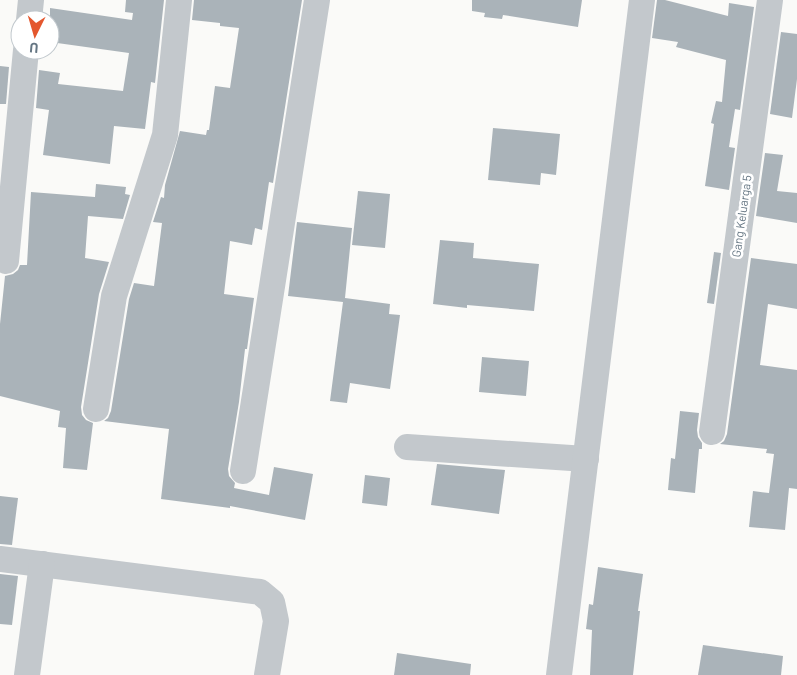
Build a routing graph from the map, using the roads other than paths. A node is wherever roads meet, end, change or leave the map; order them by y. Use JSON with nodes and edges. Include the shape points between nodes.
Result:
{"nodes":[{"id":1,"x":179,"y":0,"type":"edge"},
{"id":2,"x":317,"y":0,"type":"edge"},
{"id":3,"x":642,"y":0,"type":"edge"},
{"id":4,"x":770,"y":0,"type":"edge"},
{"id":5,"x":25,"y":60,"type":"edge"},
{"id":6,"x":6,"y":261,"type":"dead end"},
{"id":7,"x":96,"y":409,"type":"dead end"},
{"id":8,"x":712,"y":432,"type":"dead end"},
{"id":9,"x":407,"y":447,"type":"dead end"},
{"id":10,"x":586,"y":459,"type":"junction"},
{"id":11,"x":243,"y":471,"type":"dead end"},
{"id":12,"x":0,"y":559,"type":"edge"},
{"id":13,"x":42,"y":564,"type":"junction"},
{"id":14,"x":27,"y":675,"type":"edge"},
{"id":15,"x":267,"y":675,"type":"edge"},
{"id":16,"x":559,"y":675,"type":"edge"}],
"edges":[{"from":1,"to":7,"type":"street","via":[[165,135],[114,296]]},
{"from":2,"to":11,"type":"street"},
{"from":3,"to":10,"type":"street"},
{"from":4,"to":8,"type":"street","name":"Gang Keluarga 5"},
{"from":5,"to":6,"type":"street"},
{"from":9,"to":10,"type":"street"},
{"from":10,"to":16,"type":"street"},
{"from":12,"to":13,"type":"street"},
{"from":13,"to":14,"type":"street"},
{"from":13,"to":15,"type":"street","via":[[260,592],[272,602],[276,621]]}]}
